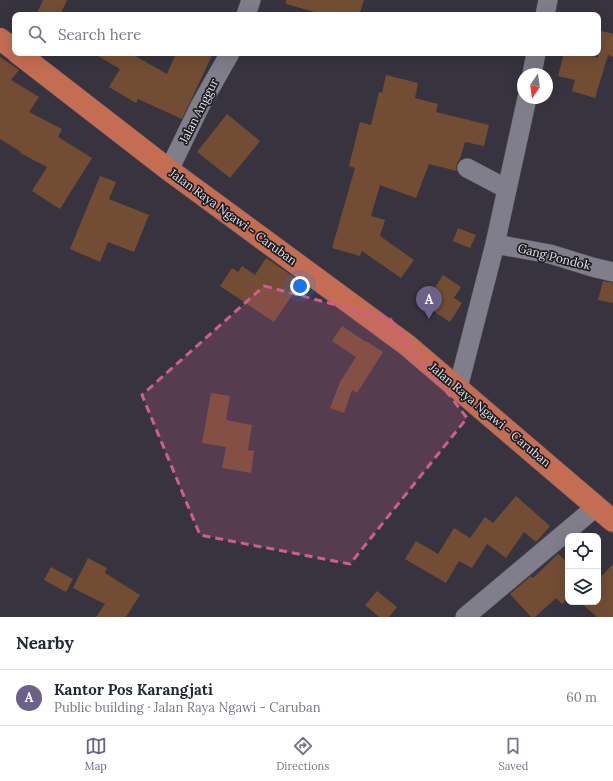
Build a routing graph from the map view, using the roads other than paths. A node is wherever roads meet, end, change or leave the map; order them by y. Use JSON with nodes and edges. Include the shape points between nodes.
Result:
{"nodes":[{"id":1,"x":251,"y":0,"type":"edge"},
{"id":2,"x":548,"y":0,"type":"edge"},
{"id":3,"x":247,"y":12,"type":"edge"},
{"id":4,"x":546,"y":12,"type":"edge"},
{"id":5,"x":0,"y":39,"type":"edge"},
{"id":6,"x":12,"y":48,"type":"edge"},
{"id":7,"x":22,"y":56,"type":"edge"},
{"id":8,"x":228,"y":56,"type":"edge"},
{"id":9,"x":535,"y":56,"type":"edge"},
{"id":10,"x":533,"y":68,"type":"edge"},
{"id":11,"x":526,"y":104,"type":"edge"},
{"id":12,"x":467,"y":168,"type":"dead end"},
{"id":13,"x":169,"y":170,"type":"junction"},
{"id":14,"x":507,"y":189,"type":"junction"},
{"id":15,"x":495,"y":244,"type":"junction"},
{"id":16,"x":613,"y":272,"type":"edge"},
{"id":17,"x":458,"y":388,"type":"junction"},
{"id":18,"x":597,"y":506,"type":"junction"},
{"id":19,"x":613,"y":521,"type":"edge"},
{"id":20,"x":465,"y":617,"type":"edge"}],
"edges":[{"from":1,"to":3,"type":"street"},
{"from":2,"to":4,"type":"street"},
{"from":5,"to":6,"type":"highway"},
{"from":7,"to":13,"type":"highway","name":"Jalan Raya Ngawi - Caruban"},
{"from":8,"to":13,"type":"street","name":"Jalan Anggur","via":[[200,106]]},
{"from":9,"to":10,"type":"street"},
{"from":11,"to":14,"type":"street"},
{"from":12,"to":14,"type":"street"},
{"from":13,"to":17,"type":"highway","name":"Jalan Raya Ngawi - Caruban","via":[[407,345]]},
{"from":14,"to":15,"type":"street"},
{"from":15,"to":16,"type":"street","name":"Gang Pondok","via":[[550,254]]},
{"from":15,"to":17,"type":"street"},
{"from":17,"to":18,"type":"highway","name":"Jalan Raya Ngawi - Caruban"},
{"from":18,"to":19,"type":"highway","name":"Jalan Raya Ngawi - Caruban"},
{"from":18,"to":20,"type":"street"}]}
